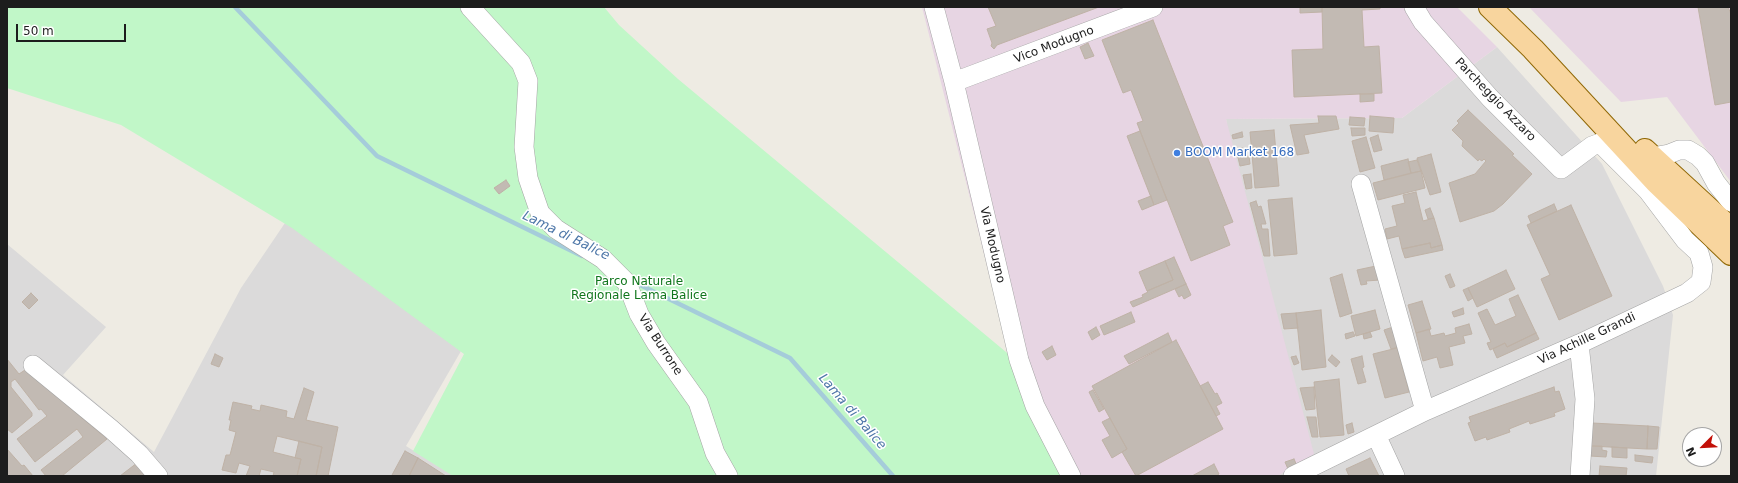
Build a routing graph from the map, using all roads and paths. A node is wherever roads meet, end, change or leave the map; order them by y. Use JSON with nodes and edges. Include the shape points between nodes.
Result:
{"nodes":[{"id":1,"x":470,"y":7,"type":"edge"},
{"id":2,"x":934,"y":7,"type":"edge"},
{"id":3,"x":1153,"y":7,"type":"edge"},
{"id":4,"x":1414,"y":7,"type":"edge"},
{"id":5,"x":1490,"y":7,"type":"edge"},
{"id":6,"x":1533,"y":49,"type":"junction"},
{"id":7,"x":954,"y":82,"type":"junction"},
{"id":8,"x":1584,"y":153,"type":"joint"},
{"id":9,"x":1652,"y":157,"type":"junction"},
{"id":10,"x":1361,"y":184,"type":"dead end"},
{"id":11,"x":1648,"y":190,"type":"junction"},
{"id":12,"x":1674,"y":200,"type":"junction"},
{"id":13,"x":1731,"y":202,"type":"edge"},
{"id":14,"x":1731,"y":229,"type":"edge"},
{"id":15,"x":1731,"y":254,"type":"edge"},
{"id":16,"x":1579,"y":344,"type":"junction"},
{"id":17,"x":33,"y":365,"type":"dead end"},
{"id":18,"x":1425,"y":411,"type":"junction"},
{"id":19,"x":1376,"y":436,"type":"junction"},
{"id":20,"x":1317,"y":471,"type":"edge"},
{"id":21,"x":158,"y":476,"type":"edge"},
{"id":22,"x":728,"y":476,"type":"edge"},
{"id":23,"x":1071,"y":476,"type":"edge"},
{"id":24,"x":1293,"y":476,"type":"edge"},
{"id":25,"x":1395,"y":476,"type":"edge"},
{"id":26,"x":1580,"y":476,"type":"edge"}],
"edges":[{"from":1,"to":22,"type":"street","name":"Via Burrone","via":[[521,63],[528,81],[524,147],[528,178],[540,212],[556,229],[602,259],[627,283],[639,314],[656,343],[698,402],[716,453]]},
{"from":2,"to":7,"type":"street","name":"Via Modugno"},
{"from":3,"to":7,"type":"street","name":"Vico Modugno"},
{"from":4,"to":8,"type":"street","name":"Parcheggio Azzaro","via":[[1423,22],[1490,98],[1561,169]]},
{"from":5,"to":6,"type":"main road"},
{"from":6,"to":9,"type":"main road"},
{"from":6,"to":12,"type":"main road"},
{"from":7,"to":23,"type":"street","name":"Via Modugno","via":[[1019,360],[1035,406]]},
{"from":8,"to":11,"type":"street","name":"Via Achille Grandi","via":[[1600,143]]},
{"from":9,"to":13,"type":"street","via":[[1688,150],[1705,163]]},
{"from":9,"to":14,"type":"main road"},
{"from":10,"to":18,"type":"street"},
{"from":11,"to":12,"type":"street"},
{"from":11,"to":16,"type":"street","name":"Via Achille Grandi","via":[[1685,240],[1699,253],[1703,267],[1701,282],[1686,293]]},
{"from":12,"to":15,"type":"main road"},
{"from":16,"to":18,"type":"street","name":"Via Achille Grandi"},
{"from":16,"to":26,"type":"street","via":[[1585,399]]},
{"from":17,"to":21,"type":"street","via":[[111,429],[139,454]]},
{"from":18,"to":19,"type":"street","name":"Via Achille Grandi"},
{"from":19,"to":20,"type":"street","name":"Via Achille Grandi"},
{"from":19,"to":25,"type":"street"},
{"from":20,"to":24,"type":"street","name":"Via Achille Grandi"}]}
